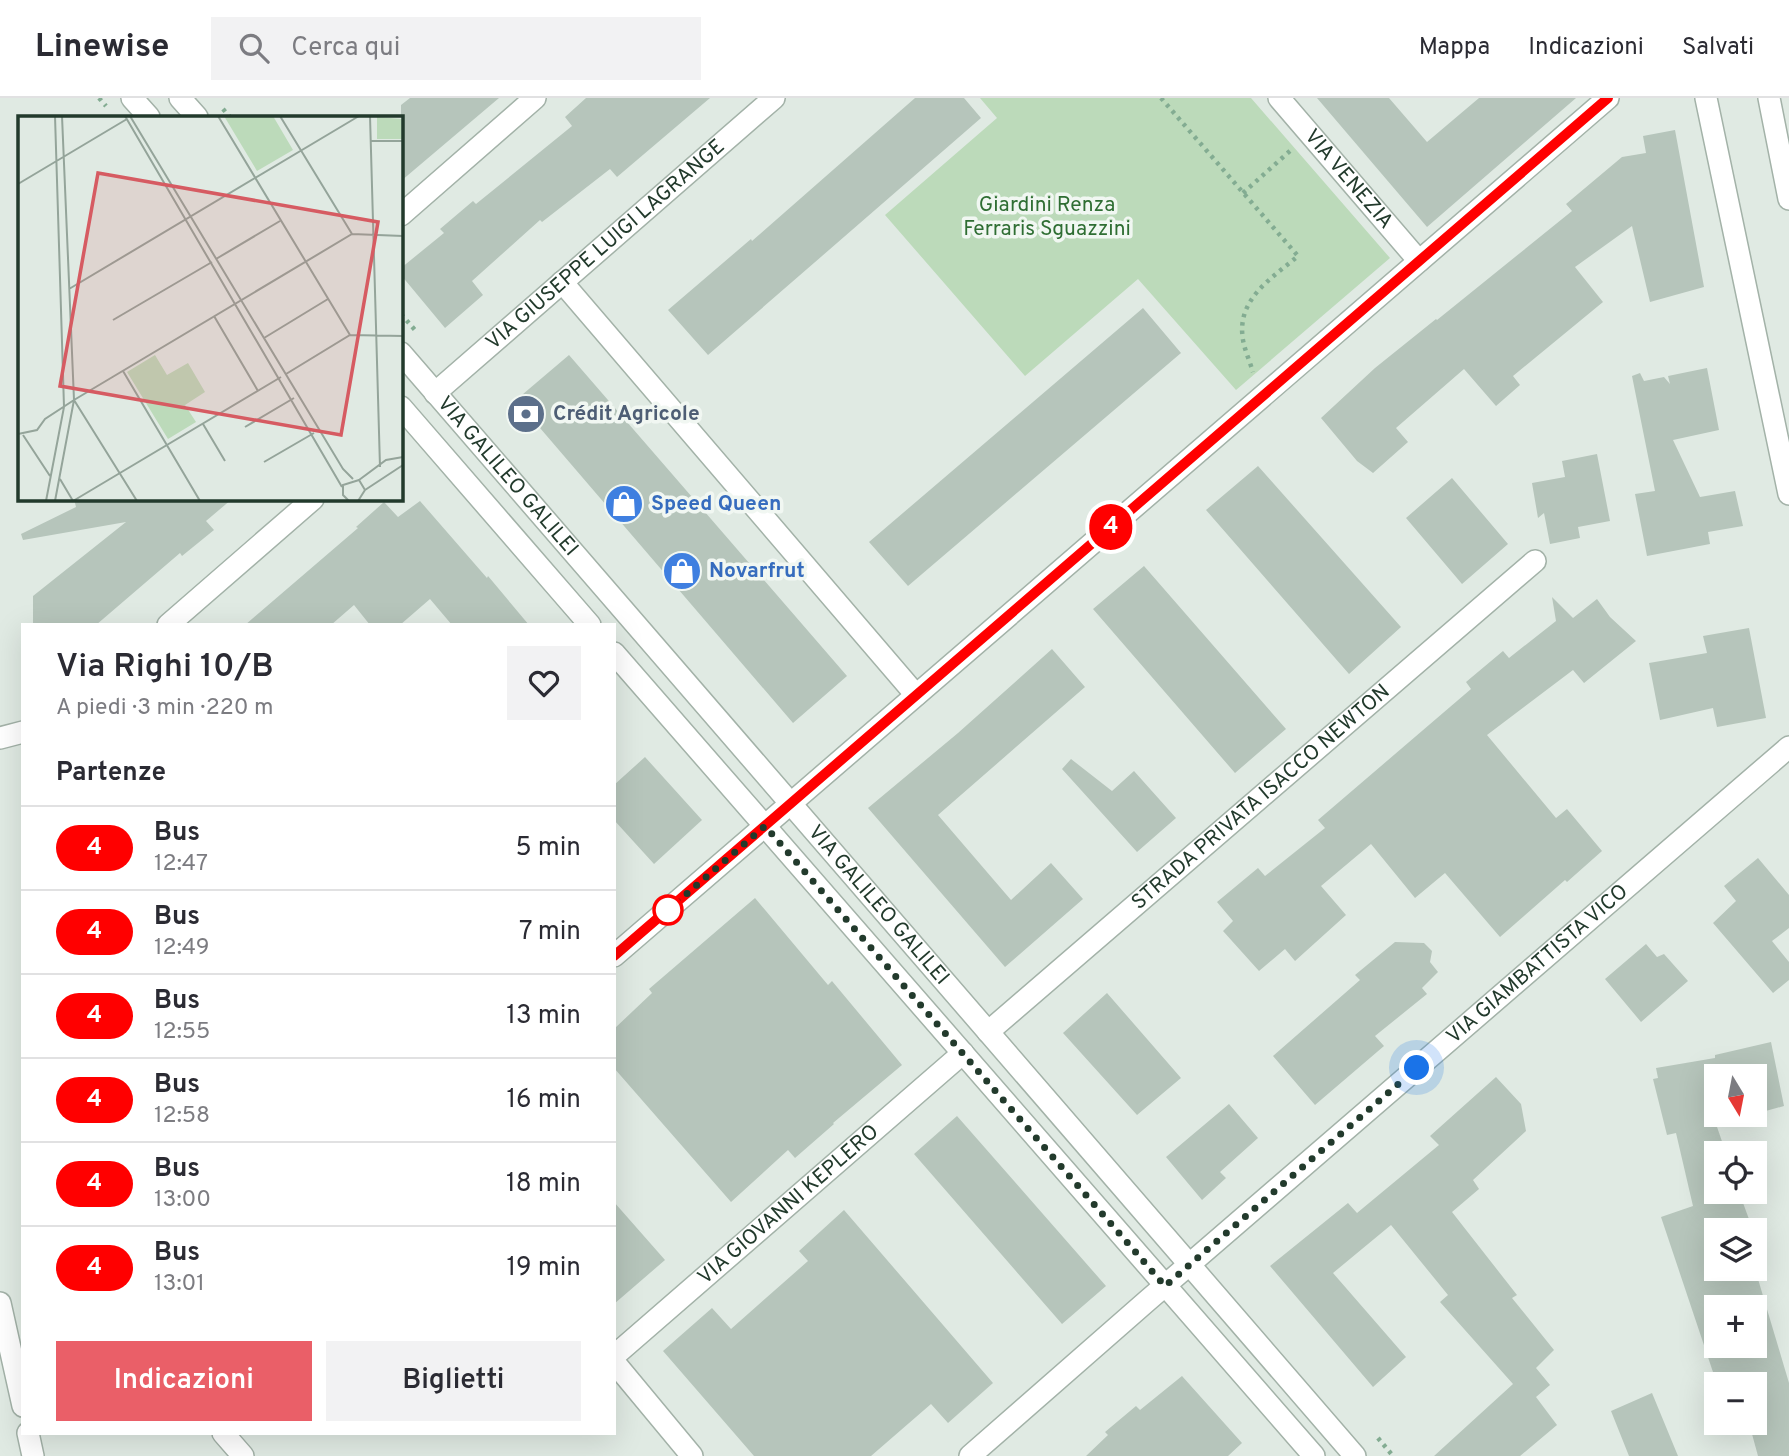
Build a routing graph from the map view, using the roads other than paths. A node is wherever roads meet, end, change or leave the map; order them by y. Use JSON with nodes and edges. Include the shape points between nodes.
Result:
{"nodes":[{"id":1,"x":132,"y":98,"type":"edge"},
{"id":2,"x":180,"y":98,"type":"edge"},
{"id":3,"x":535,"y":98,"type":"edge"},
{"id":4,"x":774,"y":98,"type":"edge"},
{"id":5,"x":1279,"y":98,"type":"edge"},
{"id":6,"x":1608,"y":98,"type":"edge"},
{"id":7,"x":1706,"y":98,"type":"edge"},
{"id":8,"x":1769,"y":98,"type":"edge"},
{"id":9,"x":148,"y":116,"type":"edge"},
{"id":10,"x":196,"y":116,"type":"edge"},
{"id":11,"x":1789,"y":199,"type":"edge"},
{"id":12,"x":402,"y":214,"type":"edge"},
{"id":13,"x":1419,"y":261,"type":"junction"},
{"id":14,"x":562,"y":282,"type":"junction"},
{"id":15,"x":402,"y":354,"type":"edge"},
{"id":16,"x":435,"y":393,"type":"junction"},
{"id":17,"x":403,"y":415,"type":"edge"},
{"id":18,"x":1789,"y":494,"type":"edge"},
{"id":19,"x":312,"y":500,"type":"edge"},
{"id":20,"x":1535,"y":561,"type":"dead end"},
{"id":21,"x":170,"y":623,"type":"edge"},
{"id":22,"x":584,"y":623,"type":"edge"},
{"id":23,"x":616,"y":655,"type":"edge"},
{"id":24,"x":916,"y":695,"type":"junction"},
{"id":25,"x":21,"y":733,"type":"edge"},
{"id":26,"x":0,"y":738,"type":"edge"},
{"id":27,"x":1789,"y":747,"type":"edge"},
{"id":28,"x":790,"y":804,"type":"junction"},
{"id":29,"x":765,"y":826,"type":"junction"},
{"id":30,"x":616,"y":954,"type":"edge"},
{"id":31,"x":988,"y":1032,"type":"junction"},
{"id":32,"x":963,"y":1053,"type":"junction"},
{"id":33,"x":1189,"y":1265,"type":"junction"},
{"id":34,"x":1165,"y":1286,"type":"junction"},
{"id":35,"x":0,"y":1303,"type":"edge"},
{"id":36,"x":616,"y":1354,"type":"edge"},
{"id":37,"x":616,"y":1364,"type":"edge"},
{"id":38,"x":13,"y":1382,"type":"edge"},
{"id":39,"x":21,"y":1401,"type":"edge"},
{"id":40,"x":28,"y":1435,"type":"edge"},
{"id":41,"x":225,"y":1435,"type":"edge"},
{"id":42,"x":33,"y":1456,"type":"edge"},
{"id":43,"x":243,"y":1456,"type":"edge"},
{"id":44,"x":692,"y":1456,"type":"edge"},
{"id":45,"x":970,"y":1456,"type":"edge"},
{"id":46,"x":1314,"y":1456,"type":"edge"},
{"id":47,"x":1355,"y":1456,"type":"edge"}],
"edges":[{"from":1,"to":9,"type":"street"},
{"from":2,"to":10,"type":"street"},
{"from":3,"to":12,"type":"street"},
{"from":4,"to":14,"type":"street","name":"VIA GIUSEPPE LUIGI LAGRANGE"},
{"from":5,"to":13,"type":"street","name":"VIA VENEZIA"},
{"from":6,"to":13,"type":"street"},
{"from":7,"to":18,"type":"street"},
{"from":8,"to":11,"type":"street"},
{"from":13,"to":24,"type":"street"},
{"from":14,"to":16,"type":"street","name":"VIA GIUSEPPE LUIGI LAGRANGE"},
{"from":14,"to":24,"type":"street"},
{"from":15,"to":16,"type":"street","name":"VIA GALILEO GALILEI"},
{"from":16,"to":28,"type":"street","name":"VIA GALILEO GALILEI"},
{"from":17,"to":22,"type":"street","name":"VIA GALILEO GALILEI"},
{"from":19,"to":21,"type":"street"},
{"from":20,"to":31,"type":"street","name":"STRADA PRIVATA ISACCO NEWTON"},
{"from":23,"to":29,"type":"street","name":"VIA GALILEO GALILEI"},
{"from":24,"to":28,"type":"street"},
{"from":25,"to":26,"type":"street"},
{"from":27,"to":33,"type":"street","name":"VIA GIAMBATTISTA VICO"},
{"from":28,"to":29,"type":"street"},
{"from":28,"to":31,"type":"street","name":"VIA GALILEO GALILEI"},
{"from":29,"to":30,"type":"street"},
{"from":29,"to":32,"type":"street","name":"VIA GALILEO GALILEI"},
{"from":31,"to":33,"type":"street","name":"VIA GALILEO GALILEI"},
{"from":32,"to":34,"type":"street","name":"VIA GALILEO GALILEI"},
{"from":32,"to":36,"type":"street","name":"VIA GIOVANNI KEPLERO"},
{"from":33,"to":34,"type":"street","name":"VIA GIAMBATTISTA VICO"},
{"from":33,"to":47,"type":"street","name":"VIA GALILEO GALILEI"},
{"from":34,"to":45,"type":"street","name":"VIA GIAMBATTISTA VICO"},
{"from":34,"to":46,"type":"street","name":"VIA GALILEO GALILEI"},
{"from":35,"to":38,"type":"street"},
{"from":37,"to":44,"type":"street"},
{"from":38,"to":39,"type":"street"},
{"from":40,"to":42,"type":"street"},
{"from":41,"to":43,"type":"street"}]}
